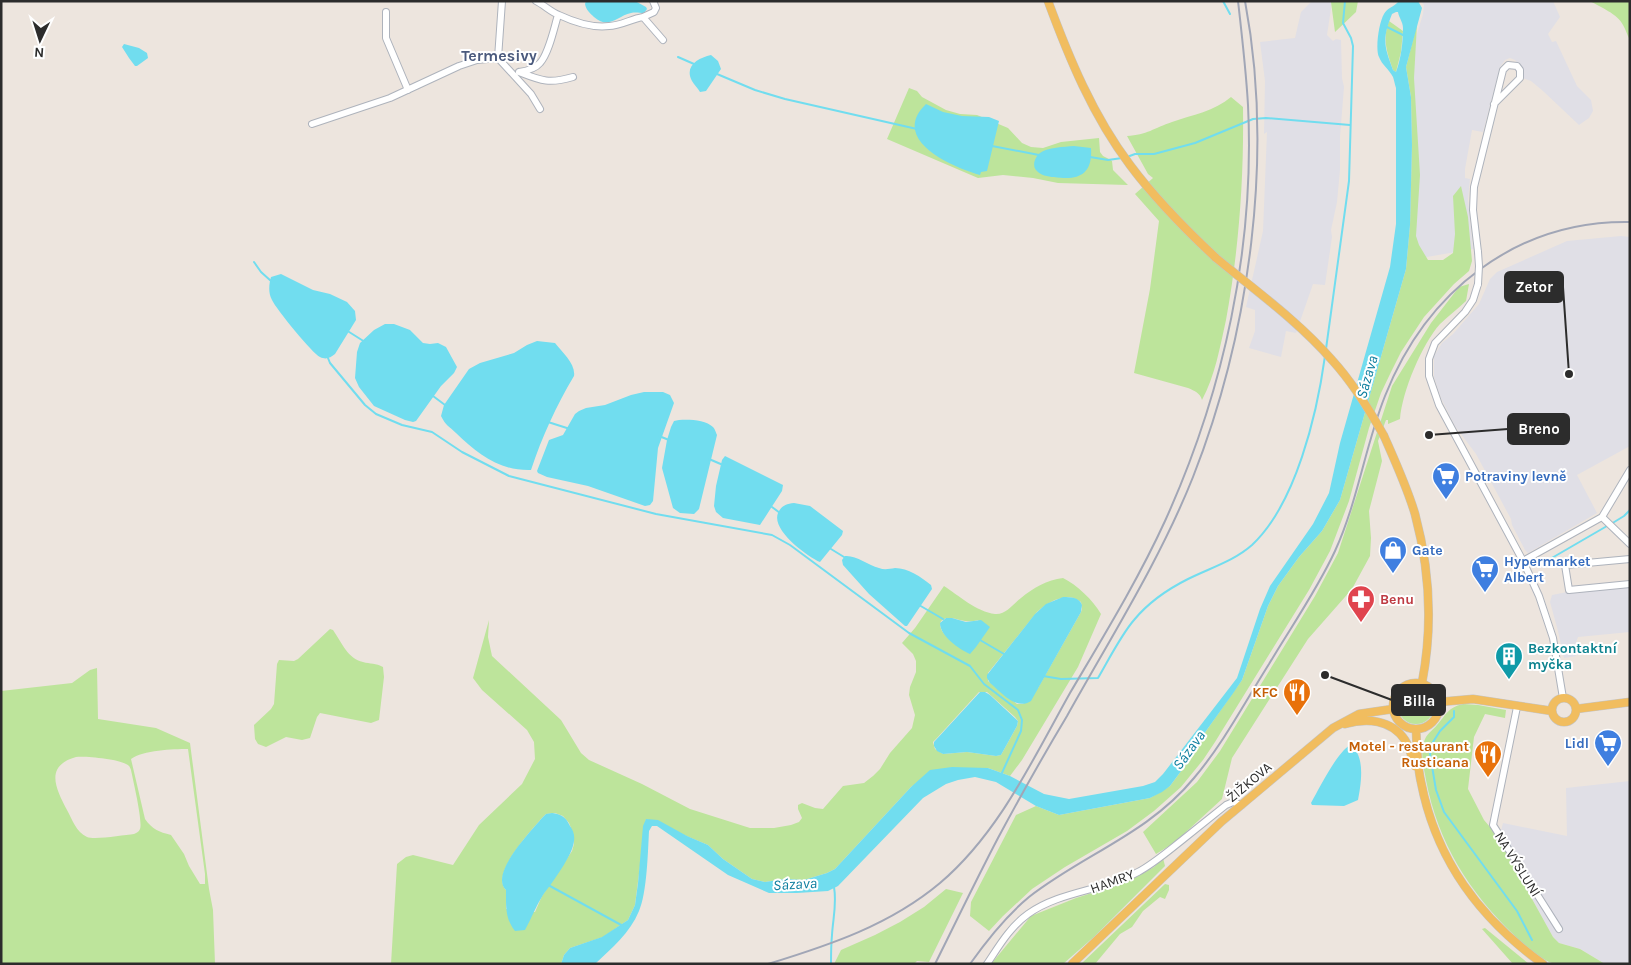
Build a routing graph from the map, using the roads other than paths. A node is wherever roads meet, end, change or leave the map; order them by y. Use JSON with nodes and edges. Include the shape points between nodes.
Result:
{"nodes":[{"id":1,"x":502,"y":1,"type":"edge"},
{"id":2,"x":536,"y":1,"type":"edge"},
{"id":3,"x":653,"y":1,"type":"edge"},
{"id":4,"x":1048,"y":1,"type":"edge"},
{"id":5,"x":386,"y":12,"type":"dead end"},
{"id":6,"x":558,"y":15,"type":"junction"},
{"id":7,"x":643,"y":18,"type":"junction"},
{"id":8,"x":663,"y":40,"type":"dead end"},
{"id":9,"x":498,"y":58,"type":"junction"},
{"id":10,"x":510,"y":70,"type":"junction"},
{"id":11,"x":519,"y":72,"type":"junction"},
{"id":12,"x":573,"y":77,"type":"dead end"},
{"id":13,"x":408,"y":90,"type":"junction"},
{"id":14,"x":1494,"y":104,"type":"junction"},
{"id":15,"x":540,"y":109,"type":"dead end"},
{"id":16,"x":312,"y":124,"type":"dead end"},
{"id":17,"x":1630,"y":470,"type":"edge"},
{"id":18,"x":1602,"y":517,"type":"junction"},
{"id":19,"x":1630,"y":544,"type":"edge"},
{"id":20,"x":1630,"y":559,"type":"edge"},
{"id":21,"x":1523,"y":562,"type":"junction"},
{"id":22,"x":1630,"y":584,"type":"edge"},
{"id":23,"x":1422,"y":683,"type":"junction"},
{"id":24,"x":1563,"y":698,"type":"junction"},
{"id":25,"x":1439,"y":702,"type":"junction"},
{"id":26,"x":1630,"y":702,"type":"edge"},
{"id":27,"x":1517,"y":706,"type":"junction"},
{"id":28,"x":1393,"y":709,"type":"junction"},
{"id":29,"x":1576,"y":709,"type":"junction"},
{"id":30,"x":1552,"y":711,"type":"junction"},
{"id":31,"x":1333,"y":728,"type":"junction"},
{"id":32,"x":1416,"y":729,"type":"junction"},
{"id":33,"x":1420,"y":781,"type":"junction"},
{"id":34,"x":1242,"y":805,"type":"junction"},
{"id":35,"x":1558,"y":929,"type":"dead end"},
{"id":36,"x":987,"y":964,"type":"edge"},
{"id":37,"x":1072,"y":964,"type":"edge"},
{"id":38,"x":1543,"y":964,"type":"edge"}],
"edges":[{"from":1,"to":9,"type":"street"},
{"from":2,"to":6,"type":"street"},
{"from":3,"to":7,"type":"street","via":[[654,12]]},
{"from":4,"to":23,"type":"main road","bridge":true,"via":[[1083,86],[1129,164],[1178,223],[1332,359],[1353,385],[1384,436],[1415,513],[1427,576],[1429,632]]},
{"from":5,"to":13,"type":"street","via":[[386,38]]},
{"from":6,"to":7,"type":"street","via":[[601,26]]},
{"from":6,"to":11,"type":"street","via":[[540,63]]},
{"from":7,"to":8,"type":"street"},
{"from":9,"to":10,"type":"street"},
{"from":9,"to":13,"type":"street","via":[[459,66]]},
{"from":10,"to":11,"type":"street"},
{"from":10,"to":15,"type":"street"},
{"from":11,"to":12,"type":"street","via":[[548,82]]},
{"from":13,"to":16,"type":"street"},
{"from":14,"to":14,"type":"street","via":[[1503,70],[1508,65],[1517,66],[1520,78]]},
{"from":14,"to":21,"type":"street","bridge":true,"via":[[1474,187],[1478,284],[1466,312],[1435,343],[1429,359],[1429,376],[1440,405]]},
{"from":17,"to":18,"type":"street"},
{"from":18,"to":19,"type":"street"},
{"from":18,"to":21,"type":"street"},
{"from":20,"to":22,"type":"street","via":[[1565,565],[1569,590]]},
{"from":21,"to":24,"type":"street","via":[[1549,622]]},
{"from":23,"to":25,"type":"main road","via":[[1433,690]]},
{"from":23,"to":28,"type":"main road","via":[[1411,683],[1401,688]]},
{"from":24,"to":29,"type":"main road","via":[[1573,702]]},
{"from":24,"to":30,"type":"main road","via":[[1556,701]]},
{"from":25,"to":27,"type":"main road","via":[[1467,699]]},
{"from":25,"to":32,"type":"main road","via":[[1436,719],[1429,726]]},
{"from":26,"to":29,"type":"main road"},
{"from":27,"to":30,"type":"main road"},
{"from":27,"to":35,"type":"street","name":"NA VÝSLUNÍ","via":[[1493,825]]},
{"from":28,"to":31,"type":"main road","name":"ŽIŽKOVA","via":[[1359,714]]},
{"from":28,"to":32,"type":"main road","via":[[1402,725]]},
{"from":29,"to":30,"type":"main road","via":[[1575,716],[1566,722],[1556,720]]},
{"from":31,"to":33,"type":"main road","via":[[1364,720],[1378,721],[1391,727],[1408,745]]},
{"from":31,"to":34,"type":"main road","name":"ŽIŽKOVA"},
{"from":32,"to":33,"type":"main road"},
{"from":33,"to":38,"type":"main road","via":[[1434,829],[1461,882],[1479,907],[1510,939]]},
{"from":34,"to":36,"type":"street","name":"HAMRY","via":[[1233,802],[1226,806],[1137,872],[1107,885],[1055,900],[1028,914],[1006,936]]},
{"from":34,"to":37,"type":"main road","name":"ŽIŽKOVA"}]}
